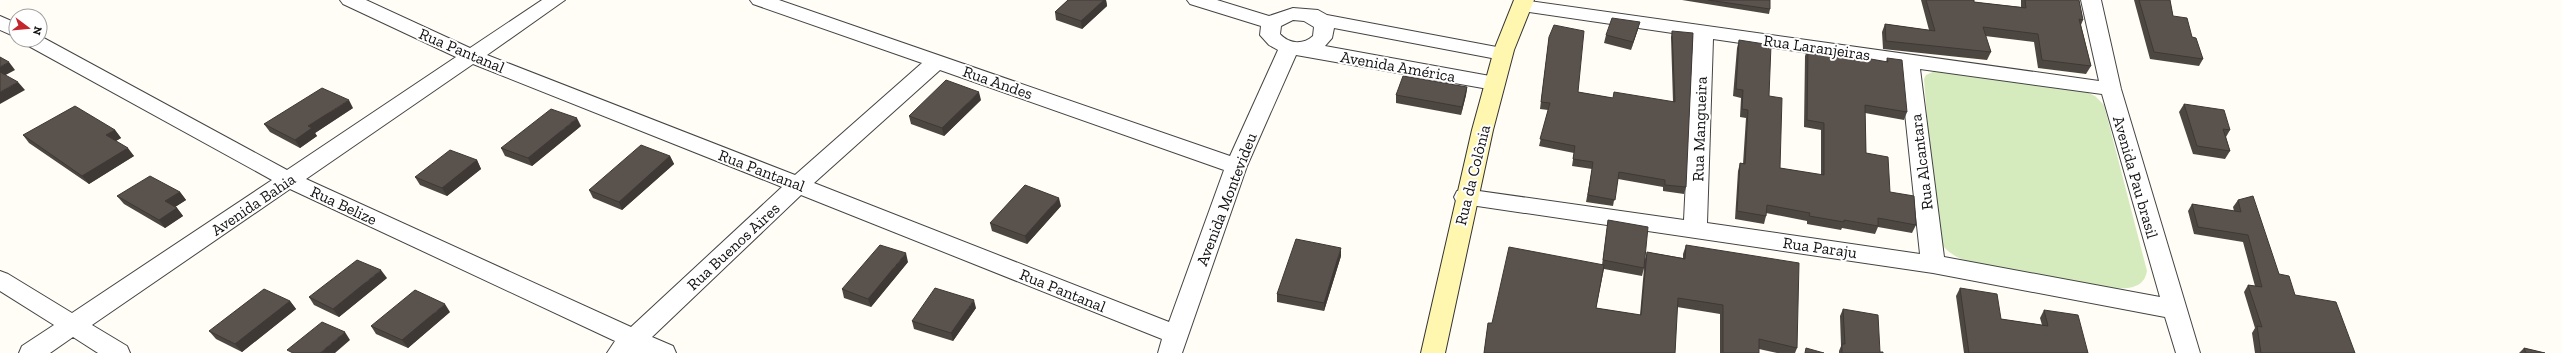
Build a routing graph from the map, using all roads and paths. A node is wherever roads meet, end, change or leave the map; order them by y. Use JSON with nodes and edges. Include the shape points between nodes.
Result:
{"nodes":[{"id":1,"x":350,"y":0,"type":"edge"},
{"id":2,"x":555,"y":0,"type":"edge"},
{"id":3,"x":760,"y":0,"type":"edge"},
{"id":4,"x":1197,"y":0,"type":"edge"},
{"id":5,"x":2091,"y":0,"type":"edge"},
{"id":6,"x":1523,"y":3,"type":"edge"},
{"id":7,"x":1320,"y":12,"type":"edge"},
{"id":8,"x":1272,"y":23,"type":"junction"},
{"id":9,"x":1703,"y":30,"type":"junction"},
{"id":10,"x":47,"y":48,"type":"edge"},
{"id":11,"x":1296,"y":48,"type":"junction"},
{"id":12,"x":1502,"y":54,"type":"junction"},
{"id":13,"x":471,"y":56,"type":"junction"},
{"id":14,"x":1909,"y":60,"type":"junction"},
{"id":15,"x":937,"y":61,"type":"junction"},
{"id":16,"x":1494,"y":83,"type":"junction"},
{"id":17,"x":2111,"y":89,"type":"junction"},
{"id":18,"x":1236,"y":166,"type":"junction"},
{"id":19,"x":289,"y":180,"type":"junction"},
{"id":20,"x":799,"y":184,"type":"junction"},
{"id":21,"x":1465,"y":197,"type":"junction"},
{"id":22,"x":1695,"y":228,"type":"junction"},
{"id":23,"x":1933,"y":264,"type":"junction"},
{"id":24,"x":0,"y":280,"type":"edge"},
{"id":25,"x":2174,"y":309,"type":"junction"},
{"id":26,"x":72,"y":326,"type":"junction"},
{"id":27,"x":1174,"y":344,"type":"edge"},
{"id":28,"x":626,"y":346,"type":"edge"},
{"id":29,"x":31,"y":353,"type":"edge"},
{"id":30,"x":118,"y":353,"type":"edge"},
{"id":31,"x":664,"y":353,"type":"edge"},
{"id":32,"x":1433,"y":353,"type":"edge"},
{"id":33,"x":2188,"y":353,"type":"edge"}],
"edges":[{"from":1,"to":13,"type":"street","name":"Rua Pantanal"},
{"from":2,"to":13,"type":"street","name":"Avenida Bahia"},
{"from":3,"to":15,"type":"street","name":"Rua Andes"},
{"from":4,"to":8,"type":"street"},
{"from":5,"to":17,"type":"street","name":"Avenida Pau brasil"},
{"from":6,"to":9,"type":"street","name":"Rua Laranjeiras"},
{"from":6,"to":12,"type":"main road","name":"Rua da Colônia"},
{"from":7,"to":8,"type":"street","via":[[1293,14],[1278,18]]},
{"from":7,"to":11,"type":"street","via":[[1324,36],[1312,46]]},
{"from":7,"to":12,"type":"street","name":"Avenida América"},
{"from":8,"to":11,"type":"street","via":[[1270,35],[1277,43]]},
{"from":9,"to":14,"type":"street","name":"Rua Laranjeiras"},
{"from":9,"to":22,"type":"street","name":"Rua Mangueira"},
{"from":10,"to":19,"type":"street","name":"Rua Belize"},
{"from":11,"to":16,"type":"street","name":"Avenida América"},
{"from":11,"to":18,"type":"street","name":"Avenida Montevideu"},
{"from":12,"to":16,"type":"main road","name":"Rua da Colônia"},
{"from":13,"to":19,"type":"street","name":"Avenida Bahia"},
{"from":13,"to":20,"type":"street","name":"Rua Pantanal"},
{"from":14,"to":17,"type":"street","name":"Rua Laranjeiras"},
{"from":14,"to":23,"type":"street","name":"Rua Alcantara"},
{"from":15,"to":18,"type":"street","name":"Rua Andes"},
{"from":15,"to":20,"type":"street","name":"Rua Buenos Aires"},
{"from":16,"to":21,"type":"main road","name":"Rua da Colônia"},
{"from":17,"to":25,"type":"street","name":"Avenida Pau brasil"},
{"from":18,"to":27,"type":"street","name":"Avenida Montevideu"},
{"from":19,"to":26,"type":"street","name":"Avenida Bahia"},
{"from":19,"to":28,"type":"street","name":"Rua Belize"},
{"from":20,"to":27,"type":"street","name":"Rua Pantanal"},
{"from":20,"to":28,"type":"street","name":"Rua Buenos Aires"},
{"from":21,"to":22,"type":"street","name":"Rua Paraju"},
{"from":21,"to":32,"type":"main road","name":"Rua da Colônia"},
{"from":22,"to":23,"type":"street","name":"Rua Paraju"},
{"from":23,"to":25,"type":"street","name":"Rua Paraju"},
{"from":24,"to":26,"type":"street"},
{"from":25,"to":33,"type":"street","name":"Avenida Pau brasil"},
{"from":26,"to":29,"type":"street","name":"Avenida Bahia"},
{"from":26,"to":30,"type":"street"},
{"from":28,"to":31,"type":"street","name":"Rua Belize"}]}
